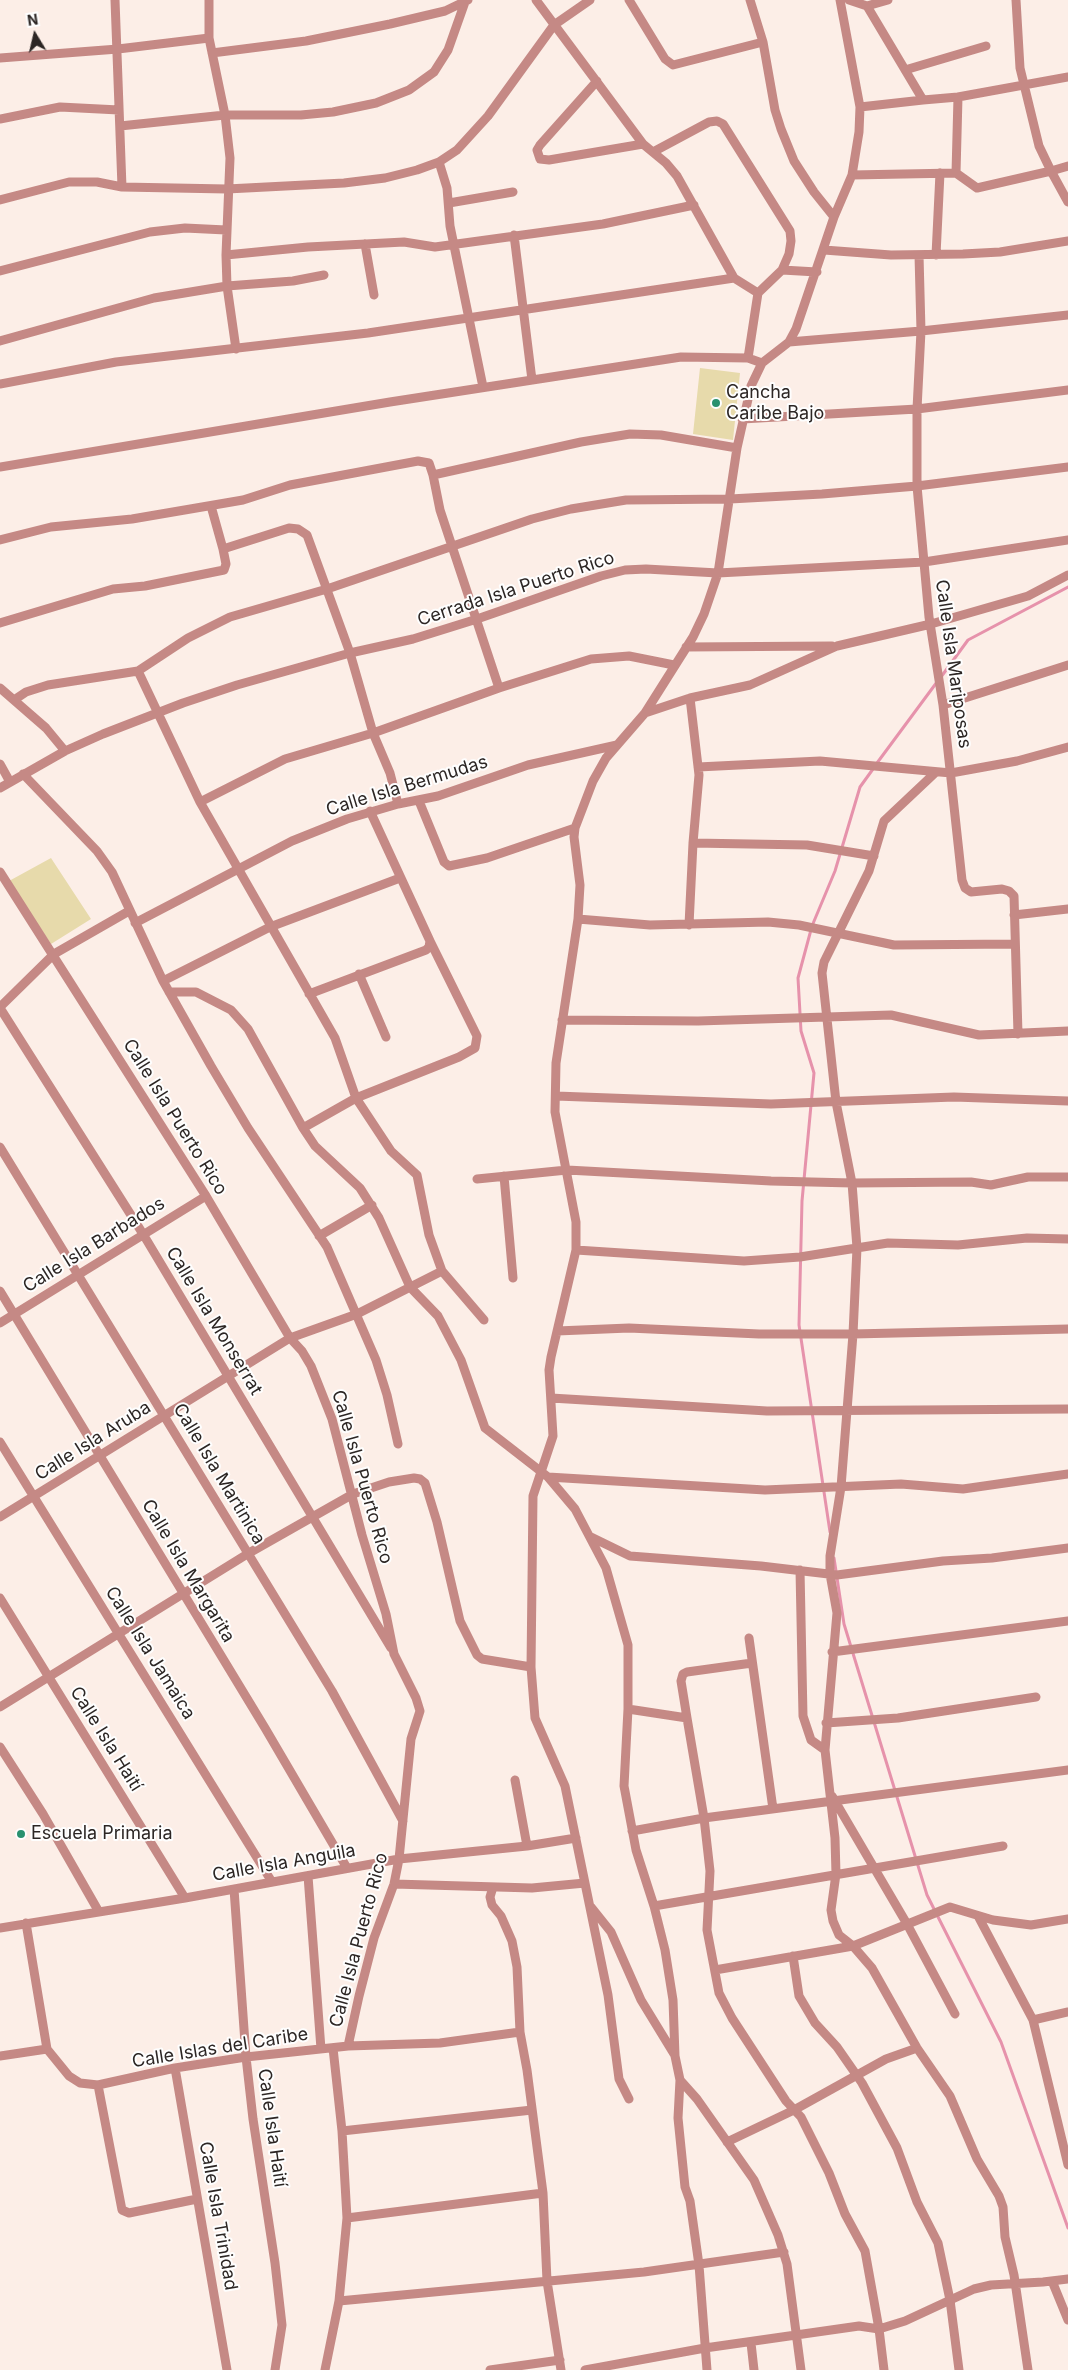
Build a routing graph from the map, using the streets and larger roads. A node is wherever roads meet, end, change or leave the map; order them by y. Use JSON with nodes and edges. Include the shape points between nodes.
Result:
{"nodes":[{"id":1,"x":115,"y":0,"type":"edge"},
{"id":2,"x":209,"y":0,"type":"edge"},
{"id":3,"x":536,"y":0,"type":"edge"},
{"id":4,"x":590,"y":0,"type":"edge"},
{"id":5,"x":629,"y":0,"type":"edge"},
{"id":6,"x":750,"y":0,"type":"edge"},
{"id":7,"x":840,"y":0,"type":"edge"},
{"id":8,"x":849,"y":0,"type":"edge"},
{"id":9,"x":888,"y":0,"type":"edge"},
{"id":10,"x":1016,"y":0,"type":"edge"},
{"id":11,"x":466,"y":1,"type":"edge"},
{"id":12,"x":867,"y":6,"type":"junction"},
{"id":13,"x":554,"y":25,"type":"junction"},
{"id":14,"x":209,"y":38,"type":"junction"},
{"id":15,"x":763,"y":42,"type":"junction"},
{"id":16,"x":986,"y":46,"type":"dead end"},
{"id":17,"x":118,"y":49,"type":"junction"},
{"id":18,"x":212,"y":53,"type":"junction"},
{"id":19,"x":0,"y":58,"type":"edge"},
{"id":20,"x":905,"y":70,"type":"junction"},
{"id":21,"x":1068,"y":77,"type":"edge"},
{"id":22,"x":597,"y":81,"type":"junction"},
{"id":23,"x":1025,"y":84,"type":"junction"},
{"id":24,"x":958,"y":97,"type":"junction"},
{"id":25,"x":923,"y":100,"type":"junction"},
{"id":26,"x":860,"y":107,"type":"junction"},
{"id":27,"x":119,"y":110,"type":"junction"},
{"id":28,"x":225,"y":115,"type":"junction"},
{"id":29,"x":0,"y":118,"type":"edge"},
{"id":30,"x":120,"y":126,"type":"junction"},
{"id":31,"x":644,"y":144,"type":"junction"},
{"id":32,"x":653,"y":152,"type":"junction"},
{"id":33,"x":439,"y":162,"type":"junction"},
{"id":34,"x":1068,"y":166,"type":"edge"},
{"id":35,"x":1051,"y":171,"type":"junction"},
{"id":36,"x":956,"y":172,"type":"junction"},
{"id":37,"x":940,"y":173,"type":"junction"},
{"id":38,"x":852,"y":176,"type":"junction"},
{"id":39,"x":122,"y":187,"type":"junction"},
{"id":40,"x":227,"y":189,"type":"junction"},
{"id":41,"x":512,"y":192,"type":"dead end"},
{"id":42,"x":0,"y":200,"type":"edge"},
{"id":43,"x":1068,"y":202,"type":"edge"},
{"id":44,"x":449,"y":203,"type":"junction"},
{"id":45,"x":694,"y":205,"type":"junction"},
{"id":46,"x":834,"y":217,"type":"junction"},
{"id":47,"x":226,"y":230,"type":"junction"},
{"id":48,"x":514,"y":235,"type":"junction"},
{"id":49,"x":1068,"y":241,"type":"edge"},
{"id":50,"x":365,"y":244,"type":"junction"},
{"id":51,"x":454,"y":244,"type":"junction"},
{"id":52,"x":824,"y":250,"type":"junction"},
{"id":53,"x":226,"y":255,"type":"junction"},
{"id":54,"x":919,"y":255,"type":"junction"},
{"id":55,"x":936,"y":255,"type":"junction"},
{"id":56,"x":782,"y":270,"type":"junction"},
{"id":57,"x":0,"y":271,"type":"edge"},
{"id":58,"x":817,"y":272,"type":"junction"},
{"id":59,"x":324,"y":275,"type":"dead end"},
{"id":60,"x":734,"y":278,"type":"junction"},
{"id":61,"x":227,"y":286,"type":"junction"},
{"id":62,"x":758,"y":293,"type":"junction"},
{"id":63,"x":374,"y":295,"type":"dead end"},
{"id":64,"x":523,"y":308,"type":"junction"},
{"id":65,"x":1068,"y":315,"type":"edge"},
{"id":66,"x":468,"y":317,"type":"junction"},
{"id":67,"x":920,"y":331,"type":"junction"},
{"id":68,"x":0,"y":341,"type":"edge"},
{"id":69,"x":789,"y":342,"type":"junction"},
{"id":70,"x":236,"y":349,"type":"junction"},
{"id":71,"x":748,"y":358,"type":"junction"},
{"id":72,"x":762,"y":363,"type":"junction"},
{"id":73,"x":532,"y":380,"type":"junction"},
{"id":74,"x":0,"y":384,"type":"edge"},
{"id":75,"x":482,"y":387,"type":"junction"},
{"id":76,"x":1068,"y":390,"type":"edge"},
{"id":77,"x":917,"y":410,"type":"junction"},
{"id":78,"x":742,"y":419,"type":"junction"},
{"id":79,"x":736,"y":448,"type":"junction"},
{"id":80,"x":0,"y":467,"type":"edge"},
{"id":81,"x":1068,"y":467,"type":"edge"},
{"id":82,"x":433,"y":475,"type":"junction"},
{"id":83,"x":917,"y":486,"type":"junction"},
{"id":84,"x":730,"y":499,"type":"junction"},
{"id":85,"x":211,"y":506,"type":"junction"},
{"id":86,"x":0,"y":540,"type":"edge"},
{"id":87,"x":1068,"y":540,"type":"edge"},
{"id":88,"x":223,"y":548,"type":"junction"},
{"id":89,"x":454,"y":548,"type":"junction"},
{"id":90,"x":924,"y":562,"type":"junction"},
{"id":91,"x":718,"y":573,"type":"junction"},
{"id":92,"x":1068,"y":575,"type":"edge"},
{"id":93,"x":328,"y":589,"type":"junction"},
{"id":94,"x":477,"y":619,"type":"junction"},
{"id":95,"x":0,"y":623,"type":"edge"},
{"id":96,"x":931,"y":624,"type":"junction"},
{"id":97,"x":837,"y":646,"type":"junction"},
{"id":98,"x":686,"y":647,"type":"junction"},
{"id":99,"x":350,"y":653,"type":"junction"},
{"id":100,"x":674,"y":664,"type":"junction"},
{"id":101,"x":1068,"y":665,"type":"edge"},
{"id":102,"x":138,"y":671,"type":"junction"},
{"id":103,"x":0,"y":688,"type":"edge"},
{"id":104,"x":499,"y":688,"type":"junction"},
{"id":105,"x":690,"y":698,"type":"junction"},
{"id":106,"x":14,"y":700,"type":"junction"},
{"id":107,"x":944,"y":705,"type":"junction"},
{"id":108,"x":645,"y":713,"type":"junction"},
{"id":109,"x":159,"y":714,"type":"junction"},
{"id":110,"x":372,"y":733,"type":"junction"},
{"id":111,"x":618,"y":745,"type":"junction"},
{"id":112,"x":1068,"y":747,"type":"edge"},
{"id":113,"x":65,"y":751,"type":"junction"},
{"id":114,"x":0,"y":764,"type":"edge"},
{"id":115,"x":698,"y":767,"type":"junction"},
{"id":116,"x":936,"y":772,"type":"junction"},
{"id":117,"x":951,"y":773,"type":"junction"},
{"id":118,"x":23,"y":774,"type":"junction"},
{"id":119,"x":10,"y":782,"type":"junction"},
{"id":120,"x":0,"y":788,"type":"edge"},
{"id":121,"x":419,"y":801,"type":"junction"},
{"id":122,"x":200,"y":802,"type":"junction"},
{"id":123,"x":398,"y":804,"type":"junction"},
{"id":124,"x":370,"y":811,"type":"junction"},
{"id":125,"x":575,"y":828,"type":"junction"},
{"id":126,"x":693,"y":843,"type":"junction"},
{"id":127,"x":874,"y":856,"type":"junction"},
{"id":128,"x":237,"y":868,"type":"junction"},
{"id":129,"x":0,"y":872,"type":"edge"},
{"id":130,"x":400,"y":878,"type":"junction"},
{"id":131,"x":1068,"y":909,"type":"edge"},
{"id":132,"x":129,"y":911,"type":"junction"},
{"id":133,"x":1014,"y":915,"type":"junction"},
{"id":134,"x":578,"y":919,"type":"junction"},
{"id":135,"x":135,"y":923,"type":"junction"},
{"id":136,"x":689,"y":925,"type":"junction"},
{"id":137,"x":270,"y":927,"type":"junction"},
{"id":138,"x":838,"y":932,"type":"junction"},
{"id":139,"x":430,"y":941,"type":"junction"},
{"id":140,"x":1015,"y":944,"type":"junction"},
{"id":141,"x":54,"y":954,"type":"junction"},
{"id":142,"x":359,"y":974,"type":"junction"},
{"id":143,"x":163,"y":981,"type":"junction"},
{"id":144,"x":169,"y":992,"type":"junction"},
{"id":145,"x":309,"y":994,"type":"junction"},
{"id":146,"x":0,"y":1008,"type":"edge"},
{"id":147,"x":827,"y":1017,"type":"junction"},
{"id":148,"x":562,"y":1020,"type":"junction"},
{"id":149,"x":1068,"y":1031,"type":"edge"},
{"id":150,"x":1018,"y":1034,"type":"junction"},
{"id":151,"x":386,"y":1037,"type":"dead end"},
{"id":152,"x":556,"y":1096,"type":"junction"},
{"id":153,"x":356,"y":1098,"type":"junction"},
{"id":154,"x":1068,"y":1101,"type":"edge"},
{"id":155,"x":836,"y":1102,"type":"junction"},
{"id":156,"x":303,"y":1128,"type":"junction"},
{"id":157,"x":0,"y":1147,"type":"edge"},
{"id":158,"x":566,"y":1170,"type":"junction"},
{"id":159,"x":504,"y":1176,"type":"junction"},
{"id":160,"x":1068,"y":1177,"type":"edge"},
{"id":161,"x":477,"y":1179,"type":"dead end"},
{"id":162,"x":852,"y":1183,"type":"junction"},
{"id":163,"x":206,"y":1196,"type":"junction"},
{"id":164,"x":372,"y":1205,"type":"junction"},
{"id":165,"x":143,"y":1234,"type":"junction"},
{"id":166,"x":319,"y":1236,"type":"junction"},
{"id":167,"x":1068,"y":1239,"type":"edge"},
{"id":168,"x":857,"y":1248,"type":"junction"},
{"id":169,"x":576,"y":1250,"type":"junction"},
{"id":170,"x":442,"y":1271,"type":"junction"},
{"id":171,"x":78,"y":1274,"type":"junction"},
{"id":172,"x":513,"y":1278,"type":"dead end"},
{"id":173,"x":410,"y":1286,"type":"junction"},
{"id":174,"x":0,"y":1291,"type":"edge"},
{"id":175,"x":14,"y":1314,"type":"junction"},
{"id":176,"x":357,"y":1314,"type":"junction"},
{"id":177,"x":484,"y":1320,"type":"dead end"},
{"id":178,"x":0,"y":1323,"type":"edge"},
{"id":179,"x":1068,"y":1329,"type":"edge"},
{"id":180,"x":557,"y":1330,"type":"junction"},
{"id":181,"x":853,"y":1334,"type":"junction"},
{"id":182,"x":290,"y":1338,"type":"junction"},
{"id":183,"x":229,"y":1376,"type":"junction"},
{"id":184,"x":551,"y":1398,"type":"junction"},
{"id":185,"x":1068,"y":1409,"type":"edge"},
{"id":186,"x":846,"y":1411,"type":"junction"},
{"id":187,"x":165,"y":1416,"type":"junction"},
{"id":188,"x":0,"y":1442,"type":"edge"},
{"id":189,"x":398,"y":1444,"type":"dead end"},
{"id":190,"x":100,"y":1455,"type":"junction"},
{"id":191,"x":1068,"y":1474,"type":"edge"},
{"id":192,"x":545,"y":1475,"type":"junction"},
{"id":193,"x":841,"y":1488,"type":"junction"},
{"id":194,"x":353,"y":1494,"type":"junction"},
{"id":195,"x":33,"y":1497,"type":"junction"},
{"id":196,"x":312,"y":1516,"type":"junction"},
{"id":197,"x":0,"y":1517,"type":"edge"},
{"id":198,"x":591,"y":1537,"type":"junction"},
{"id":199,"x":1068,"y":1548,"type":"edge"},
{"id":200,"x":249,"y":1553,"type":"junction"},
{"id":201,"x":800,"y":1570,"type":"junction"},
{"id":202,"x":830,"y":1574,"type":"junction"},
{"id":203,"x":183,"y":1593,"type":"junction"},
{"id":204,"x":0,"y":1598,"type":"edge"},
{"id":205,"x":1068,"y":1621,"type":"edge"},
{"id":206,"x":119,"y":1635,"type":"junction"},
{"id":207,"x":749,"y":1638,"type":"dead end"},
{"id":208,"x":832,"y":1652,"type":"junction"},
{"id":209,"x":394,"y":1654,"type":"junction"},
{"id":210,"x":752,"y":1663,"type":"junction"},
{"id":211,"x":531,"y":1667,"type":"junction"},
{"id":212,"x":49,"y":1678,"type":"junction"},
{"id":213,"x":1036,"y":1697,"type":"dead end"},
{"id":214,"x":0,"y":1706,"type":"edge"},
{"id":215,"x":628,"y":1709,"type":"junction"},
{"id":216,"x":687,"y":1718,"type":"junction"},
{"id":217,"x":826,"y":1723,"type":"junction"},
{"id":218,"x":0,"y":1747,"type":"edge"},
{"id":219,"x":825,"y":1750,"type":"junction"},
{"id":220,"x":1068,"y":1770,"type":"edge"},
{"id":221,"x":515,"y":1780,"type":"dead end"},
{"id":222,"x":832,"y":1798,"type":"junction"},
{"id":223,"x":773,"y":1809,"type":"junction"},
{"id":224,"x":704,"y":1818,"type":"junction"},
{"id":225,"x":403,"y":1821,"type":"junction"},
{"id":226,"x":632,"y":1830,"type":"junction"},
{"id":227,"x":576,"y":1838,"type":"junction"},
{"id":228,"x":527,"y":1846,"type":"junction"},
{"id":229,"x":1003,"y":1846,"type":"dead end"},
{"id":230,"x":399,"y":1859,"type":"junction"},
{"id":231,"x":347,"y":1868,"type":"junction"},
{"id":232,"x":875,"y":1868,"type":"junction"},
{"id":233,"x":836,"y":1874,"type":"junction"},
{"id":234,"x":308,"y":1876,"type":"junction"},
{"id":235,"x":272,"y":1882,"type":"junction"},
{"id":236,"x":585,"y":1883,"type":"junction"},
{"id":237,"x":394,"y":1884,"type":"junction"},
{"id":238,"x":492,"y":1886,"type":"junction"},
{"id":239,"x":234,"y":1889,"type":"junction"},
{"id":240,"x":709,"y":1896,"type":"junction"},
{"id":241,"x":185,"y":1898,"type":"junction"},
{"id":242,"x":590,"y":1904,"type":"junction"},
{"id":243,"x":654,"y":1906,"type":"junction"},
{"id":244,"x":99,"y":1912,"type":"junction"},
{"id":245,"x":978,"y":1916,"type":"junction"},
{"id":246,"x":1068,"y":1919,"type":"edge"},
{"id":247,"x":26,"y":1923,"type":"junction"},
{"id":248,"x":906,"y":1924,"type":"junction"},
{"id":249,"x":0,"y":1928,"type":"edge"},
{"id":250,"x":854,"y":1946,"type":"junction"},
{"id":251,"x":793,"y":1956,"type":"junction"},
{"id":252,"x":714,"y":1970,"type":"junction"},
{"id":253,"x":1068,"y":2012,"type":"edge"},
{"id":254,"x":955,"y":2014,"type":"dead end"},
{"id":255,"x":1033,"y":2020,"type":"junction"},
{"id":256,"x":520,"y":2032,"type":"junction"},
{"id":257,"x":348,"y":2046,"type":"junction"},
{"id":258,"x":333,"y":2048,"type":"junction"},
{"id":259,"x":916,"y":2048,"type":"junction"},
{"id":260,"x":47,"y":2049,"type":"junction"},
{"id":261,"x":320,"y":2049,"type":"junction"},
{"id":262,"x":0,"y":2056,"type":"edge"},
{"id":263,"x":676,"y":2056,"type":"junction"},
{"id":264,"x":246,"y":2057,"type":"junction"},
{"id":265,"x":175,"y":2068,"type":"junction"},
{"id":266,"x":857,"y":2075,"type":"junction"},
{"id":267,"x":680,"y":2080,"type":"junction"},
{"id":268,"x":98,"y":2084,"type":"junction"},
{"id":269,"x":629,"y":2099,"type":"dead end"},
{"id":270,"x":532,"y":2110,"type":"junction"},
{"id":271,"x":794,"y":2110,"type":"junction"},
{"id":272,"x":342,"y":2130,"type":"junction"},
{"id":273,"x":727,"y":2142,"type":"junction"},
{"id":274,"x":1068,"y":2165,"type":"edge"},
{"id":275,"x":543,"y":2193,"type":"junction"},
{"id":276,"x":197,"y":2199,"type":"junction"},
{"id":277,"x":347,"y":2218,"type":"junction"},
{"id":278,"x":784,"y":2252,"type":"junction"},
{"id":279,"x":699,"y":2265,"type":"junction"},
{"id":280,"x":1068,"y":2278,"type":"edge"},
{"id":281,"x":547,"y":2281,"type":"junction"},
{"id":282,"x":1052,"y":2281,"type":"junction"},
{"id":283,"x":1015,"y":2284,"type":"junction"},
{"id":284,"x":950,"y":2300,"type":"junction"},
{"id":285,"x":339,"y":2301,"type":"junction"},
{"id":286,"x":1068,"y":2320,"type":"edge"},
{"id":287,"x":879,"y":2329,"type":"junction"},
{"id":288,"x":797,"y":2335,"type":"junction"},
{"id":289,"x":751,"y":2343,"type":"junction"},
{"id":290,"x":705,"y":2348,"type":"junction"},
{"id":291,"x":560,"y":2365,"type":"edge"},
{"id":292,"x":227,"y":2370,"type":"edge"},
{"id":293,"x":275,"y":2370,"type":"edge"},
{"id":294,"x":324,"y":2370,"type":"edge"},
{"id":295,"x":490,"y":2370,"type":"edge"},
{"id":296,"x":585,"y":2370,"type":"edge"},
{"id":297,"x":707,"y":2370,"type":"edge"},
{"id":298,"x":754,"y":2370,"type":"edge"},
{"id":299,"x":801,"y":2370,"type":"edge"},
{"id":300,"x":884,"y":2370,"type":"edge"},
{"id":301,"x":959,"y":2370,"type":"edge"},
{"id":302,"x":1028,"y":2370,"type":"edge"}],
"edges":[{"from":1,"to":17,"type":"street"},
{"from":2,"to":14,"type":"street"},
{"from":3,"to":13,"type":"street"},
{"from":4,"to":13,"type":"street"},
{"from":5,"to":15,"type":"street","via":[[665,59],[673,64]]},
{"from":6,"to":15,"type":"street"},
{"from":7,"to":26,"type":"street"},
{"from":8,"to":12,"type":"street"},
{"from":9,"to":12,"type":"street"},
{"from":10,"to":23,"type":"street","via":[[1018,47]]},
{"from":11,"to":18,"type":"street","via":[[444,11],[306,41]]},
{"from":11,"to":28,"type":"street","via":[[448,50],[434,72],[409,90],[376,103],[334,112]]},
{"from":12,"to":20,"type":"street"},
{"from":13,"to":22,"type":"street"},
{"from":13,"to":33,"type":"street","via":[[488,116],[458,150]]},
{"from":14,"to":17,"type":"street"},
{"from":14,"to":18,"type":"street"},
{"from":15,"to":46,"type":"street","via":[[781,130],[794,161]]},
{"from":16,"to":20,"type":"street"},
{"from":17,"to":19,"type":"street"},
{"from":17,"to":27,"type":"street"},
{"from":18,"to":28,"type":"street"},
{"from":20,"to":25,"type":"street"},
{"from":21,"to":23,"type":"street"},
{"from":22,"to":31,"type":"street"},
{"from":22,"to":31,"type":"street","via":[[540,145],[537,150],[540,159]]},
{"from":23,"to":24,"type":"street"},
{"from":23,"to":35,"type":"street","via":[[1039,146]]},
{"from":24,"to":25,"type":"street"},
{"from":24,"to":36,"type":"street"},
{"from":25,"to":26,"type":"street"},
{"from":26,"to":38,"type":"street"},
{"from":27,"to":29,"type":"street","via":[[60,107]]},
{"from":27,"to":30,"type":"street"},
{"from":28,"to":30,"type":"street"},
{"from":28,"to":40,"type":"street","via":[[230,158]]},
{"from":30,"to":39,"type":"street"},
{"from":31,"to":32,"type":"street"},
{"from":32,"to":45,"type":"street","via":[[677,176]]},
{"from":32,"to":56,"type":"street","via":[[709,122],[717,120],[723,124],[790,230],[789,254]]},
{"from":33,"to":40,"type":"street","via":[[385,178]]},
{"from":33,"to":44,"type":"street"},
{"from":34,"to":35,"type":"street"},
{"from":35,"to":36,"type":"street","via":[[976,188]]},
{"from":35,"to":43,"type":"street"},
{"from":36,"to":37,"type":"street"},
{"from":37,"to":38,"type":"street"},
{"from":37,"to":55,"type":"street"},
{"from":38,"to":46,"type":"street"},
{"from":39,"to":40,"type":"street"},
{"from":39,"to":42,"type":"street","via":[[97,182],[70,182]]},
{"from":40,"to":47,"type":"street"},
{"from":41,"to":44,"type":"street"},
{"from":44,"to":51,"type":"street"},
{"from":45,"to":48,"type":"street","via":[[612,223]]},
{"from":45,"to":60,"type":"street"},
{"from":46,"to":52,"type":"street"},
{"from":47,"to":53,"type":"street"},
{"from":47,"to":57,"type":"street","via":[[185,228],[150,232]]},
{"from":48,"to":51,"type":"street"},
{"from":48,"to":64,"type":"street"},
{"from":49,"to":55,"type":"street","via":[[1000,252]]},
{"from":50,"to":51,"type":"street","via":[[404,242],[435,247]]},
{"from":50,"to":53,"type":"street"},
{"from":50,"to":63,"type":"street"},
{"from":51,"to":66,"type":"street"},
{"from":52,"to":54,"type":"street"},
{"from":52,"to":58,"type":"street"},
{"from":53,"to":61,"type":"street"},
{"from":54,"to":55,"type":"street"},
{"from":54,"to":67,"type":"street","name":"Calle Isla Mariposas"},
{"from":56,"to":58,"type":"street"},
{"from":56,"to":62,"type":"street"},
{"from":58,"to":69,"type":"street"},
{"from":59,"to":61,"type":"street"},
{"from":60,"to":62,"type":"street"},
{"from":60,"to":64,"type":"street"},
{"from":61,"to":68,"type":"street","via":[[154,298]]},
{"from":61,"to":70,"type":"street"},
{"from":62,"to":71,"type":"street"},
{"from":64,"to":66,"type":"street"},
{"from":64,"to":73,"type":"street"},
{"from":65,"to":67,"type":"street"},
{"from":66,"to":70,"type":"street"},
{"from":66,"to":75,"type":"street"},
{"from":67,"to":69,"type":"street"},
{"from":67,"to":77,"type":"street","name":"Calle Isla Mariposas"},
{"from":69,"to":72,"type":"street"},
{"from":70,"to":74,"type":"street","via":[[116,362]]},
{"from":71,"to":72,"type":"street"},
{"from":71,"to":73,"type":"street","via":[[680,357]]},
{"from":72,"to":78,"type":"street","via":[[751,386]]},
{"from":73,"to":75,"type":"street"},
{"from":75,"to":80,"type":"street"},
{"from":76,"to":77,"type":"street"},
{"from":77,"to":78,"type":"street"},
{"from":77,"to":83,"type":"street","name":"Calle Isla Mariposas"},
{"from":78,"to":79,"type":"street"},
{"from":79,"to":82,"type":"street","via":[[661,435],[630,434]]},
{"from":79,"to":84,"type":"street"},
{"from":81,"to":83,"type":"street"},
{"from":82,"to":85,"type":"street","via":[[429,463],[418,461],[290,484],[243,500]]},
{"from":82,"to":89,"type":"street","via":[[440,510]]},
{"from":83,"to":84,"type":"street"},
{"from":83,"to":90,"type":"street","name":"Calle Isla Mariposas"},
{"from":84,"to":89,"type":"street","via":[[626,500],[570,509],[532,519]]},
{"from":84,"to":91,"type":"street"},
{"from":85,"to":86,"type":"street","via":[[132,519],[51,527]]},
{"from":85,"to":88,"type":"street"},
{"from":87,"to":90,"type":"street","name":"Cerrada Isla Puerto Rico"},
{"from":88,"to":93,"type":"street","via":[[289,528],[298,529],[307,535]]},
{"from":88,"to":95,"type":"street","via":[[226,564],[224,570],[217,573],[113,589]]},
{"from":89,"to":93,"type":"street"},
{"from":89,"to":94,"type":"street"},
{"from":90,"to":91,"type":"street","name":"Cerrada Isla Puerto Rico"},
{"from":90,"to":96,"type":"street","name":"Calle Isla Mariposas"},
{"from":91,"to":94,"type":"street","name":"Cerrada Isla Puerto Rico","via":[[625,570]]},
{"from":91,"to":98,"type":"street","via":[[704,614]]},
{"from":92,"to":96,"type":"street","via":[[1028,596]]},
{"from":93,"to":99,"type":"street"},
{"from":93,"to":102,"type":"street","via":[[230,618],[188,638]]},
{"from":94,"to":99,"type":"street","name":"Cerrada Isla Puerto Rico","via":[[413,639]]},
{"from":94,"to":104,"type":"street"},
{"from":96,"to":97,"type":"street"},
{"from":96,"to":107,"type":"street","name":"Calle Isla Mariposas"},
{"from":97,"to":98,"type":"street"},
{"from":97,"to":105,"type":"street","via":[[750,685]]},
{"from":98,"to":100,"type":"street"},
{"from":99,"to":109,"type":"street","name":"Cerrada Isla Puerto Rico","via":[[237,685]]},
{"from":99,"to":110,"type":"street"},
{"from":100,"to":104,"type":"street","via":[[644,657],[607,657]]},
{"from":100,"to":108,"type":"street"},
{"from":101,"to":107,"type":"street"},
{"from":102,"to":106,"type":"street","via":[[48,685]]},
{"from":102,"to":109,"type":"street"},
{"from":103,"to":106,"type":"street"},
{"from":104,"to":110,"type":"street"},
{"from":105,"to":108,"type":"street"},
{"from":105,"to":115,"type":"street"},
{"from":106,"to":113,"type":"street","via":[[46,728]]},
{"from":107,"to":117,"type":"street","name":"Calle Isla Mariposas"},
{"from":108,"to":111,"type":"street"},
{"from":109,"to":113,"type":"street","name":"Cerrada Isla Puerto Rico"},
{"from":109,"to":122,"type":"street"},
{"from":110,"to":122,"type":"street","via":[[286,759]]},
{"from":110,"to":123,"type":"street","via":[[390,773]]},
{"from":111,"to":121,"type":"street","name":"Calle Isla Bermudas","via":[[528,765]]},
{"from":111,"to":125,"type":"street","via":[[593,781]]},
{"from":112,"to":117,"type":"street","via":[[1017,761]]},
{"from":113,"to":118,"type":"street","name":"Cerrada Isla Puerto Rico"},
{"from":114,"to":119,"type":"street"},
{"from":115,"to":116,"type":"street","via":[[820,761]]},
{"from":115,"to":126,"type":"street"},
{"from":116,"to":117,"type":"street"},
{"from":116,"to":127,"type":"street","via":[[884,822]]},
{"from":117,"to":133,"type":"street","name":"Calle Isla Mariposas","via":[[965,888],[971,892],[1009,891],[1014,896]]},
{"from":118,"to":119,"type":"street","name":"Cerrada Isla Puerto Rico"},
{"from":118,"to":132,"type":"street","via":[[97,851],[112,872]]},
{"from":119,"to":120,"type":"street","name":"Cerrada Isla Puerto Rico"},
{"from":121,"to":123,"type":"street","name":"Calle Isla Bermudas"},
{"from":121,"to":125,"type":"street","via":[[444,862],[449,866],[487,858]]},
{"from":122,"to":128,"type":"street"},
{"from":123,"to":124,"type":"street","name":"Calle Isla Bermudas"},
{"from":124,"to":128,"type":"street","name":"Calle Isla Bermudas","via":[[292,841]]},
{"from":124,"to":130,"type":"street"},
{"from":125,"to":134,"type":"street","via":[[580,885]]},
{"from":126,"to":127,"type":"street","via":[[808,845]]},
{"from":126,"to":136,"type":"street"},
{"from":127,"to":138,"type":"street"},
{"from":128,"to":135,"type":"street","name":"Calle Isla Bermudas"},
{"from":128,"to":137,"type":"street"},
{"from":129,"to":141,"type":"street","name":"Calle Isla Puerto Rico"},
{"from":130,"to":137,"type":"street"},
{"from":130,"to":139,"type":"street"},
{"from":131,"to":133,"type":"street"},
{"from":132,"to":135,"type":"street"},
{"from":132,"to":141,"type":"street"},
{"from":133,"to":140,"type":"street","name":"Calle Isla Mariposas"},
{"from":134,"to":136,"type":"street"},
{"from":134,"to":148,"type":"street"},
{"from":135,"to":143,"type":"street"},
{"from":136,"to":138,"type":"street","via":[[768,922]]},
{"from":137,"to":143,"type":"street"},
{"from":137,"to":145,"type":"street"},
{"from":138,"to":140,"type":"street","via":[[894,945]]},
{"from":138,"to":147,"type":"street","via":[[822,973]]},
{"from":139,"to":142,"type":"street","via":[[426,950]]},
{"from":139,"to":153,"type":"street","via":[[477,1036],[475,1048],[460,1058]]},
{"from":140,"to":150,"type":"street","name":"Calle Isla Mariposas"},
{"from":141,"to":146,"type":"street"},
{"from":141,"to":163,"type":"street","name":"Calle Isla Puerto Rico"},
{"from":142,"to":145,"type":"street"},
{"from":142,"to":151,"type":"street"},
{"from":143,"to":144,"type":"street"},
{"from":144,"to":156,"type":"street","via":[[196,992],[231,1010],[248,1029]]},
{"from":144,"to":166,"type":"street","via":[[248,1128]]},
{"from":145,"to":153,"type":"street","via":[[335,1038]]},
{"from":146,"to":165,"type":"street","name":"Calle Isla Monserrat"},
{"from":147,"to":148,"type":"street","via":[[698,1021]]},
{"from":147,"to":150,"type":"street","via":[[890,1015],[979,1036]]},
{"from":147,"to":155,"type":"street"},
{"from":148,"to":152,"type":"street","via":[[556,1063]]},
{"from":149,"to":150,"type":"street"},
{"from":152,"to":155,"type":"street","via":[[771,1104]]},
{"from":152,"to":158,"type":"street","via":[[555,1112]]},
{"from":153,"to":156,"type":"street"},
{"from":153,"to":170,"type":"street","via":[[391,1151],[417,1175],[429,1235]]},
{"from":154,"to":155,"type":"street","via":[[954,1097]]},
{"from":155,"to":162,"type":"street"},
{"from":156,"to":164,"type":"street","via":[[315,1146],[351,1178]]},
{"from":157,"to":171,"type":"street","name":"Calle Isla Martinica"},
{"from":158,"to":159,"type":"street"},
{"from":158,"to":162,"type":"street"},
{"from":158,"to":169,"type":"street","via":[[576,1222]]},
{"from":159,"to":161,"type":"street"},
{"from":159,"to":172,"type":"street"},
{"from":160,"to":162,"type":"street","via":[[1028,1177],[990,1185],[971,1182]]},
{"from":162,"to":168,"type":"street"},
{"from":163,"to":165,"type":"street","name":"Calle Isla Barbados"},
{"from":163,"to":182,"type":"street","name":"Calle Isla Puerto Rico"},
{"from":164,"to":166,"type":"street"},
{"from":164,"to":173,"type":"street"},
{"from":165,"to":171,"type":"street","name":"Calle Isla Barbados"},
{"from":165,"to":183,"type":"street","name":"Calle Isla Monserrat"},
{"from":166,"to":176,"type":"street"},
{"from":167,"to":168,"type":"street","via":[[1027,1238],[958,1245],[888,1243]]},
{"from":168,"to":169,"type":"street","via":[[744,1261]]},
{"from":168,"to":181,"type":"street"},
{"from":169,"to":180,"type":"street"},
{"from":170,"to":173,"type":"street","name":"Calle Isla Aruba"},
{"from":170,"to":177,"type":"street"},
{"from":171,"to":175,"type":"street","name":"Calle Isla Barbados"},
{"from":171,"to":187,"type":"street","name":"Calle Isla Martinica"},
{"from":173,"to":176,"type":"street","name":"Calle Isla Aruba"},
{"from":173,"to":192,"type":"street","via":[[438,1316],[461,1360],[485,1428]]},
{"from":174,"to":175,"type":"street","name":"Calle Isla Margarita"},
{"from":175,"to":178,"type":"street","name":"Calle Isla Barbados"},
{"from":175,"to":190,"type":"street","name":"Calle Isla Margarita"},
{"from":176,"to":182,"type":"street","name":"Calle Isla Aruba"},
{"from":176,"to":189,"type":"street","via":[[387,1395]]},
{"from":179,"to":181,"type":"street"},
{"from":180,"to":181,"type":"street","via":[[630,1328],[759,1334]]},
{"from":180,"to":184,"type":"street","via":[[549,1370]]},
{"from":181,"to":186,"type":"street"},
{"from":182,"to":183,"type":"street","name":"Calle Isla Aruba"},
{"from":182,"to":194,"type":"street","name":"Calle Isla Puerto Rico","via":[[311,1366],[332,1419]]},
{"from":183,"to":187,"type":"street","name":"Calle Isla Aruba"},
{"from":183,"to":196,"type":"street","name":"Calle Isla Monserrat"},
{"from":184,"to":186,"type":"street","via":[[767,1411]]},
{"from":184,"to":192,"type":"street","via":[[553,1436]]},
{"from":185,"to":186,"type":"street"},
{"from":186,"to":193,"type":"street"},
{"from":187,"to":190,"type":"street","name":"Calle Isla Aruba"},
{"from":187,"to":200,"type":"street","name":"Calle Isla Martinica"},
{"from":188,"to":195,"type":"street","name":"Calle Isla Jamaica"},
{"from":190,"to":195,"type":"street","name":"Calle Isla Aruba"},
{"from":190,"to":203,"type":"street","name":"Calle Isla Margarita"},
{"from":191,"to":193,"type":"street","via":[[963,1489],[902,1484]]},
{"from":192,"to":193,"type":"street","via":[[765,1490]]},
{"from":192,"to":198,"type":"street","via":[[575,1509]]},
{"from":192,"to":211,"type":"street","via":[[533,1496]]},
{"from":193,"to":202,"type":"street"},
{"from":194,"to":196,"type":"street"},
{"from":194,"to":209,"type":"street","name":"Calle Isla Puerto Rico"},
{"from":194,"to":211,"type":"street","via":[[414,1478],[425,1483],[438,1522],[460,1621],[477,1655],[482,1659]]},
{"from":195,"to":197,"type":"street","name":"Calle Isla Aruba"},
{"from":195,"to":206,"type":"street","name":"Calle Isla Jamaica"},
{"from":196,"to":200,"type":"street"},
{"from":196,"to":209,"type":"street","name":"Calle Isla Monserrat"},
{"from":198,"to":201,"type":"street","via":[[630,1556]]},
{"from":198,"to":215,"type":"street","via":[[606,1568],[628,1644]]},
{"from":199,"to":202,"type":"street"},
{"from":200,"to":203,"type":"street"},
{"from":200,"to":225,"type":"street","name":"Calle Isla Martinica","via":[[332,1691]]},
{"from":201,"to":202,"type":"street"},
{"from":201,"to":219,"type":"street","via":[[804,1716],[811,1740]]},
{"from":202,"to":208,"type":"street","via":[[837,1613]]},
{"from":203,"to":206,"type":"street"},
{"from":203,"to":231,"type":"street","name":"Calle Isla Margarita"},
{"from":204,"to":212,"type":"street","name":"Calle Isla Haití"},
{"from":205,"to":208,"type":"street"},
{"from":206,"to":212,"type":"street"},
{"from":206,"to":235,"type":"street","name":"Calle Isla Jamaica"},
{"from":207,"to":210,"type":"street"},
{"from":208,"to":217,"type":"street"},
{"from":209,"to":225,"type":"street","name":"Calle Isla Puerto Rico","via":[[420,1711],[411,1739]]},
{"from":210,"to":216,"type":"street","via":[[683,1674]]},
{"from":210,"to":223,"type":"street"},
{"from":211,"to":227,"type":"street","via":[[536,1718],[565,1786]]},
{"from":212,"to":214,"type":"street"},
{"from":212,"to":241,"type":"street","name":"Calle Isla Haití"},
{"from":213,"to":217,"type":"street","via":[[898,1718]]},
{"from":215,"to":216,"type":"street"},
{"from":215,"to":226,"type":"street","via":[[624,1786]]},
{"from":216,"to":224,"type":"street"},
{"from":217,"to":219,"type":"street"},
{"from":218,"to":244,"type":"street"},
{"from":219,"to":222,"type":"street"},
{"from":220,"to":222,"type":"street"},
{"from":221,"to":228,"type":"street"},
{"from":222,"to":223,"type":"street"},
{"from":222,"to":232,"type":"street"},
{"from":222,"to":233,"type":"street"},
{"from":223,"to":224,"type":"street"},
{"from":224,"to":226,"type":"street"},
{"from":224,"to":240,"type":"street","via":[[710,1871]]},
{"from":225,"to":230,"type":"street","name":"Calle Isla Puerto Rico"},
{"from":226,"to":243,"type":"street"},
{"from":227,"to":228,"type":"street","name":"Calle Isla Anguila"},
{"from":227,"to":236,"type":"street"},
{"from":228,"to":230,"type":"street","name":"Calle Isla Anguila"},
{"from":229,"to":232,"type":"street"},
{"from":230,"to":231,"type":"street","name":"Calle Isla Anguila"},
{"from":230,"to":237,"type":"street","name":"Calle Isla Puerto Rico"},
{"from":231,"to":234,"type":"street","name":"Calle Isla Anguila"},
{"from":232,"to":233,"type":"street"},
{"from":232,"to":248,"type":"street"},
{"from":233,"to":240,"type":"street"},
{"from":233,"to":250,"type":"street","via":[[831,1910],[833,1921],[839,1935]]},
{"from":234,"to":235,"type":"street","name":"Calle Isla Anguila"},
{"from":234,"to":261,"type":"street"},
{"from":235,"to":239,"type":"street","name":"Calle Isla Anguila"},
{"from":236,"to":238,"type":"street","via":[[532,1888]]},
{"from":236,"to":242,"type":"street"},
{"from":237,"to":238,"type":"street"},
{"from":237,"to":257,"type":"street","name":"Calle Isla Puerto Rico","via":[[374,1938]]},
{"from":238,"to":256,"type":"street","via":[[492,1905],[501,1916],[512,1941]]},
{"from":239,"to":241,"type":"street","name":"Calle Isla Anguila"},
{"from":239,"to":264,"type":"street","name":"Calle Isla Haití"},
{"from":240,"to":243,"type":"street"},
{"from":240,"to":252,"type":"street","via":[[707,1930]]},
{"from":241,"to":244,"type":"street","name":"Calle Isla Anguila"},
{"from":242,"to":263,"type":"street","via":[[611,1932],[640,2000]]},
{"from":242,"to":269,"type":"street","via":[[608,1995],[619,2078]]},
{"from":243,"to":263,"type":"street","via":[[673,2000]]},
{"from":244,"to":247,"type":"street","name":"Calle Isla Anguila"},
{"from":245,"to":246,"type":"street","via":[[1030,1925]]},
{"from":245,"to":248,"type":"street","via":[[950,1907]]},
{"from":245,"to":255,"type":"street"},
{"from":247,"to":249,"type":"street","name":"Calle Isla Anguila"},
{"from":247,"to":260,"type":"street"},
{"from":248,"to":250,"type":"street"},
{"from":248,"to":254,"type":"street"},
{"from":250,"to":251,"type":"street"},
{"from":250,"to":259,"type":"street","via":[[872,1968]]},
{"from":251,"to":252,"type":"street"},
{"from":251,"to":266,"type":"street","via":[[799,1996],[815,2023]]},
{"from":252,"to":271,"type":"street","via":[[719,1993],[732,2018]]},
{"from":253,"to":255,"type":"street"},
{"from":255,"to":274,"type":"street"},
{"from":256,"to":257,"type":"street","name":"Calle Islas del Caribe","via":[[440,2043]]},
{"from":256,"to":270,"type":"street"},
{"from":257,"to":258,"type":"street","name":"Calle Islas del Caribe"},
{"from":258,"to":261,"type":"street","name":"Calle Islas del Caribe"},
{"from":258,"to":272,"type":"street","name":"Calle Isla Puerto Rico"},
{"from":259,"to":266,"type":"street"},
{"from":259,"to":283,"type":"street","via":[[950,2096],[977,2158],[999,2196]]},
{"from":260,"to":262,"type":"street"},
{"from":260,"to":268,"type":"street","name":"Calle Islas del Caribe","via":[[80,2083]]},
{"from":261,"to":264,"type":"street","name":"Calle Islas del Caribe"},
{"from":263,"to":267,"type":"street"},
{"from":264,"to":265,"type":"street","name":"Calle Islas del Caribe"},
{"from":264,"to":293,"type":"street","name":"Calle Isla Haití","via":[[282,2324]]},
{"from":265,"to":268,"type":"street","name":"Calle Islas del Caribe"},
{"from":265,"to":276,"type":"street","name":"Calle Isla Trinidad"},
{"from":266,"to":271,"type":"street"},
{"from":266,"to":284,"type":"street","via":[[897,2148],[917,2202],[934,2233]]},
{"from":267,"to":273,"type":"street"},
{"from":267,"to":279,"type":"street","via":[[678,2118],[683,2167]]},
{"from":268,"to":276,"type":"street","via":[[122,2210],[126,2212]]},
{"from":270,"to":272,"type":"street"},
{"from":270,"to":275,"type":"street"},
{"from":271,"to":273,"type":"street"},
{"from":271,"to":287,"type":"street","via":[[801,2117],[865,2251]]},
{"from":272,"to":277,"type":"street","name":"Calle Isla Puerto Rico"},
{"from":273,"to":278,"type":"street","via":[[754,2180]]},
{"from":275,"to":277,"type":"street"},
{"from":275,"to":281,"type":"street"},
{"from":276,"to":292,"type":"street","name":"Calle Isla Trinidad"},
{"from":277,"to":285,"type":"street","name":"Calle Isla Puerto Rico"},
{"from":278,"to":279,"type":"street"},
{"from":278,"to":288,"type":"street"},
{"from":279,"to":281,"type":"street"},
{"from":279,"to":290,"type":"street"},
{"from":280,"to":282,"type":"street"},
{"from":281,"to":285,"type":"street"},
{"from":281,"to":291,"type":"street"},
{"from":282,"to":283,"type":"street"},
{"from":282,"to":286,"type":"street"},
{"from":283,"to":284,"type":"street","via":[[983,2287]]},
{"from":283,"to":302,"type":"street"},
{"from":284,"to":287,"type":"street"},
{"from":284,"to":301,"type":"street"},
{"from":285,"to":294,"type":"street","name":"Calle Isla Puerto Rico"},
{"from":287,"to":288,"type":"street","via":[[859,2326]]},
{"from":287,"to":300,"type":"street"},
{"from":288,"to":289,"type":"street"},
{"from":288,"to":299,"type":"street"},
{"from":289,"to":290,"type":"street"},
{"from":289,"to":298,"type":"street"},
{"from":290,"to":296,"type":"street"},
{"from":290,"to":297,"type":"street"},
{"from":291,"to":295,"type":"street"}]}
